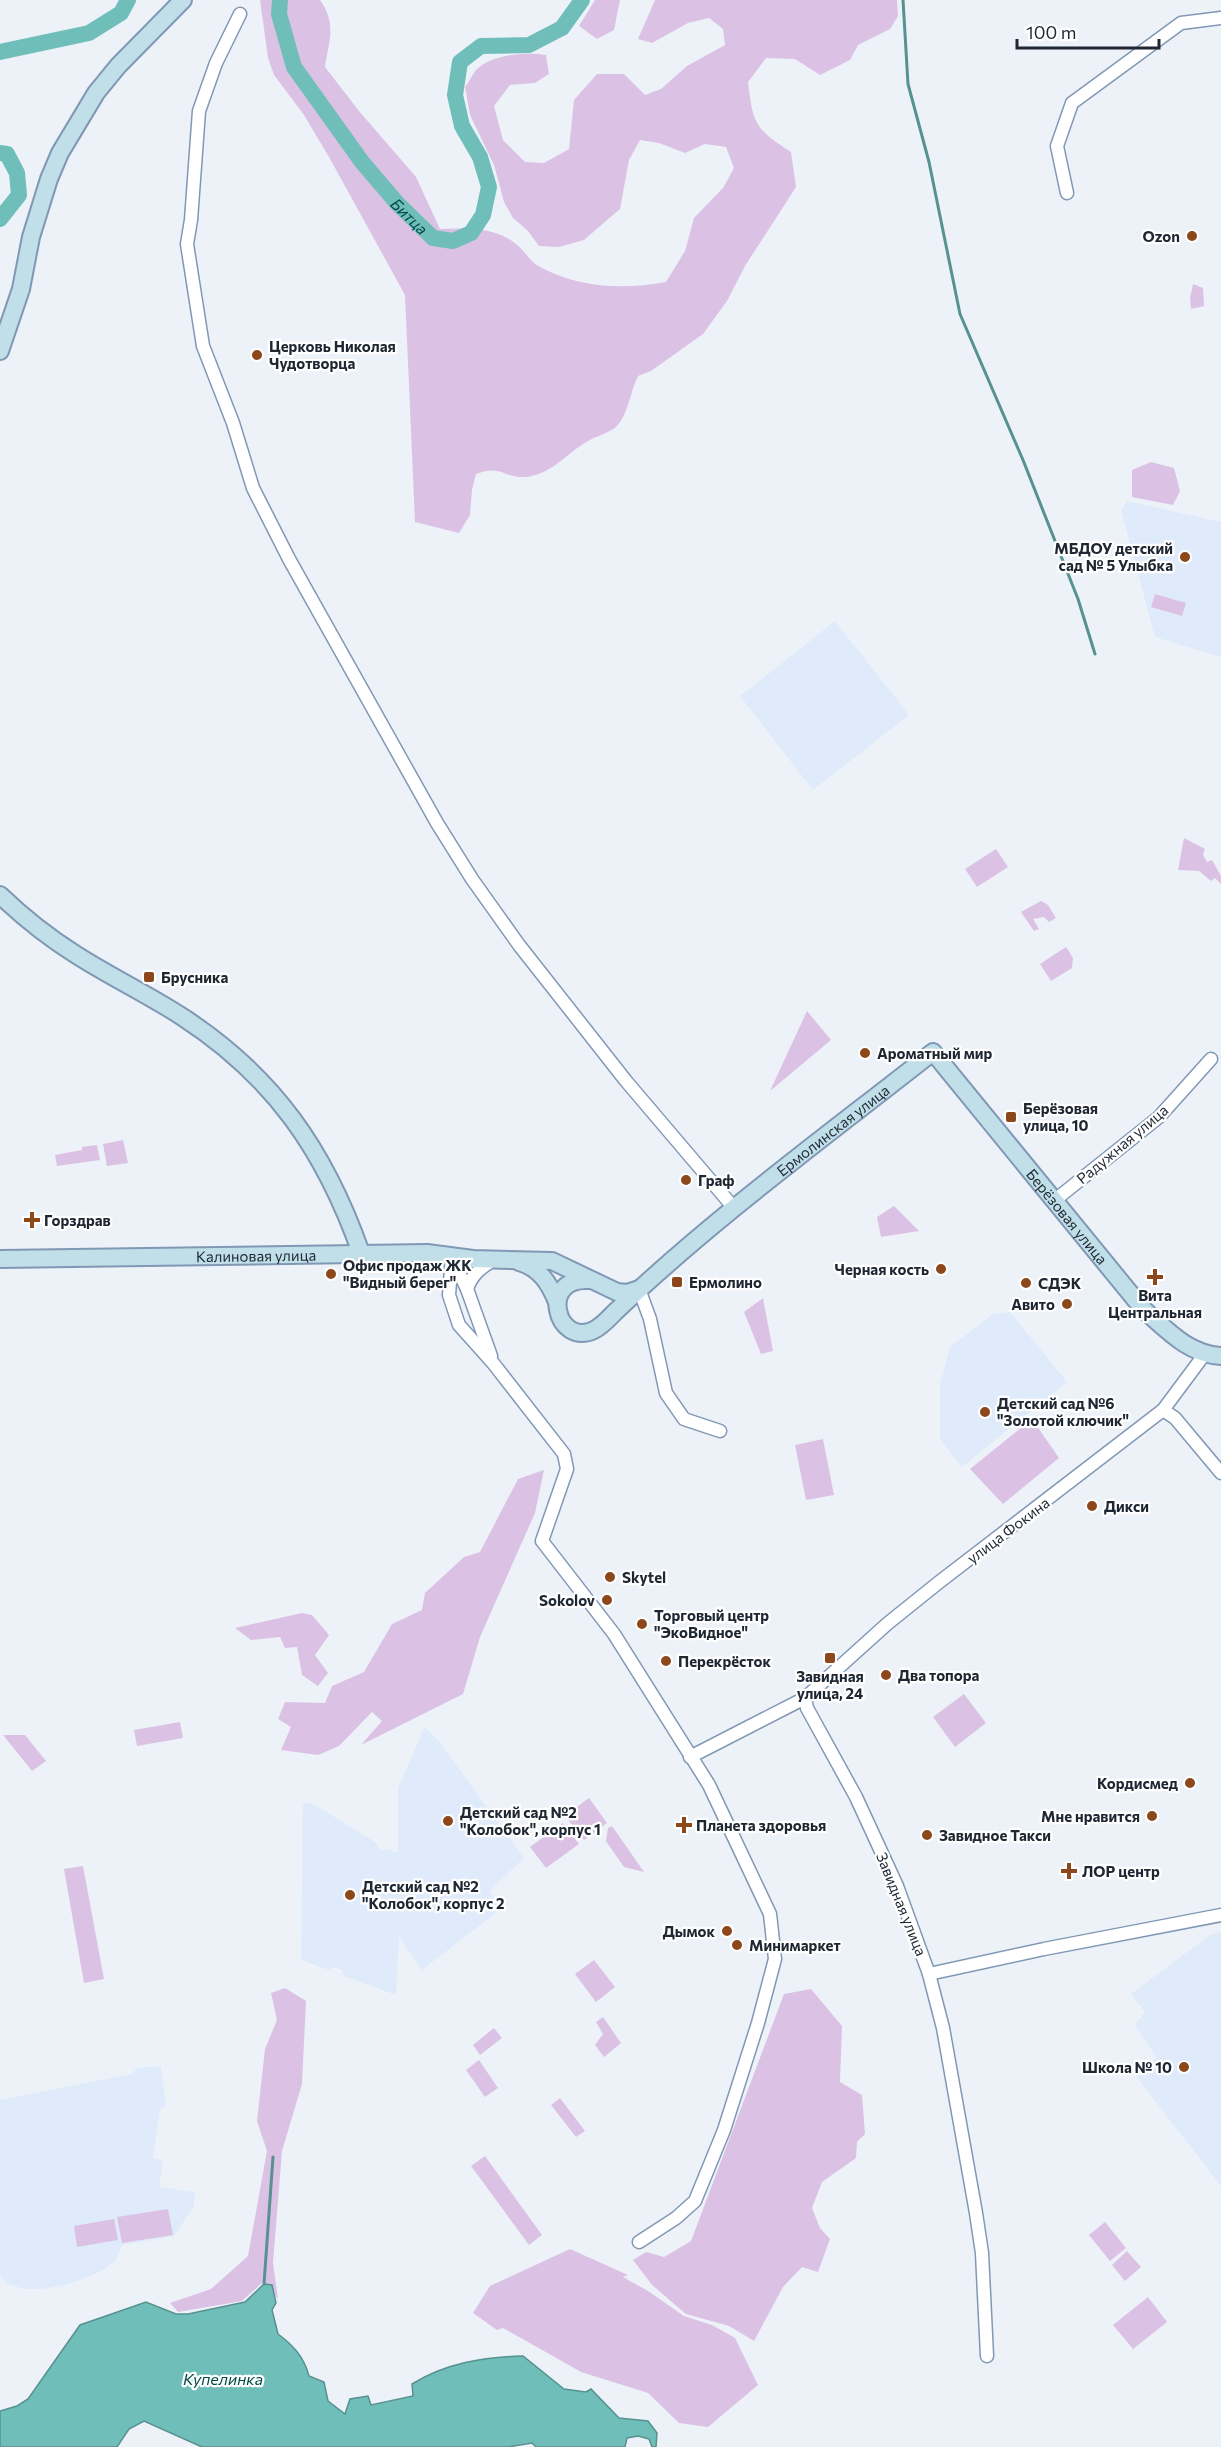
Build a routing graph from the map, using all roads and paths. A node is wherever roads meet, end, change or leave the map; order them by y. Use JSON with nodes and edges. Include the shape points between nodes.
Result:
{"nodes":[{"id":1,"x":183,"y":0,"type":"edge"},
{"id":2,"x":240,"y":14,"type":"dead end"},
{"id":3,"x":1221,"y":18,"type":"edge"},
{"id":4,"x":1066,"y":193,"type":"dead end"},
{"id":5,"x":0,"y":351,"type":"edge"},
{"id":6,"x":0,"y":895,"type":"edge"},
{"id":7,"x":933,"y":1052,"type":"joint"},
{"id":8,"x":1211,"y":1059,"type":"dead end"},
{"id":9,"x":1055,"y":1200,"type":"junction"},
{"id":10,"x":734,"y":1208,"type":"junction"},
{"id":11,"x":362,"y":1253,"type":"junction"},
{"id":12,"x":452,"y":1256,"type":"junction"},
{"id":13,"x":0,"y":1259,"type":"edge"},
{"id":14,"x":493,"y":1260,"type":"junction"},
{"id":15,"x":512,"y":1260,"type":"junction"},
{"id":16,"x":593,"y":1282,"type":"junction"},
{"id":17,"x":468,"y":1289,"type":"junction"},
{"id":18,"x":639,"y":1289,"type":"junction"},
{"id":19,"x":557,"y":1302,"type":"junction"},
{"id":20,"x":605,"y":1321,"type":"junction"},
{"id":21,"x":1204,"y":1355,"type":"junction"},
{"id":22,"x":1221,"y":1356,"type":"edge"},
{"id":23,"x":493,"y":1363,"type":"junction"},
{"id":24,"x":1163,"y":1410,"type":"junction"},
{"id":25,"x":720,"y":1431,"type":"dead end"},
{"id":26,"x":1221,"y":1473,"type":"edge"},
{"id":27,"x":805,"y":1698,"type":"junction"},
{"id":28,"x":690,"y":1757,"type":"junction"},
{"id":29,"x":1221,"y":1915,"type":"edge"},
{"id":30,"x":929,"y":1974,"type":"junction"},
{"id":31,"x":639,"y":2242,"type":"dead end"},
{"id":32,"x":987,"y":2356,"type":"dead end"}],
"edges":[{"from":1,"to":5,"type":"street","via":[[103,84],[60,153],[31,237],[21,289]]},
{"from":2,"to":10,"type":"street","via":[[216,63],[199,111],[187,244],[203,346],[253,488],[437,824],[472,879],[619,1071]]},
{"from":3,"to":4,"type":"street","via":[[1181,23],[1072,103],[1057,146]]},
{"from":6,"to":11,"type":"street","via":[[50,938],[201,1030],[261,1080],[312,1144],[332,1180]]},
{"from":7,"to":9,"type":"street","name":"Берёзовая улица"},
{"from":7,"to":10,"type":"street","name":"Ермолинская улица"},
{"from":8,"to":9,"type":"street","name":"Радужная улица","via":[[1159,1117]]},
{"from":9,"to":21,"type":"street","name":"Берёзовая улица","via":[[1143,1309],[1177,1339]]},
{"from":10,"to":18,"type":"street","name":"Ермолинская улица"},
{"from":11,"to":12,"type":"street","name":"Калиновая улица"},
{"from":11,"to":13,"type":"street","name":"Калиновая улица"},
{"from":12,"to":14,"type":"street","name":"Калиновая улица"},
{"from":12,"to":17,"type":"street"},
{"from":12,"to":23,"type":"street","via":[[449,1295],[455,1314]]},
{"from":14,"to":15,"type":"street","name":"Калиновая улица"},
{"from":14,"to":17,"type":"street","via":[[478,1270]]},
{"from":15,"to":16,"type":"street","name":"Калиновая улица","via":[[552,1261]]},
{"from":15,"to":19,"type":"street","via":[[541,1274]]},
{"from":16,"to":18,"type":"street","name":"Калиновая улица","via":[[617,1292]]},
{"from":16,"to":19,"type":"street","via":[[580,1280],[568,1284]]},
{"from":16,"to":20,"type":"street","via":[[608,1297],[609,1314]]},
{"from":17,"to":23,"type":"street"},
{"from":18,"to":20,"type":"street","name":"Ермолинская улица"},
{"from":18,"to":25,"type":"street","via":[[650,1319],[666,1393],[684,1419]]},
{"from":19,"to":20,"type":"street","via":[[559,1318],[570,1329],[593,1331]]},
{"from":21,"to":22,"type":"street","name":"Берёзовая улица"},
{"from":21,"to":24,"type":"street","name":"улица Фокина"},
{"from":23,"to":28,"type":"street","via":[[564,1454],[567,1469],[542,1541],[614,1634]]},
{"from":24,"to":26,"type":"street"},
{"from":24,"to":27,"type":"street","name":"улица Фокина","via":[[938,1583]]},
{"from":27,"to":28,"type":"street","name":"улица Фокина"},
{"from":27,"to":30,"type":"street","name":"Завидная улица","via":[[897,1886]]},
{"from":28,"to":31,"type":"street","via":[[709,1785],[770,1914],[775,1959],[731,2110],[695,2201]]},
{"from":29,"to":30,"type":"street","name":"Завидная улица"},
{"from":30,"to":32,"type":"street","via":[[943,2028],[976,2213]]}]}
